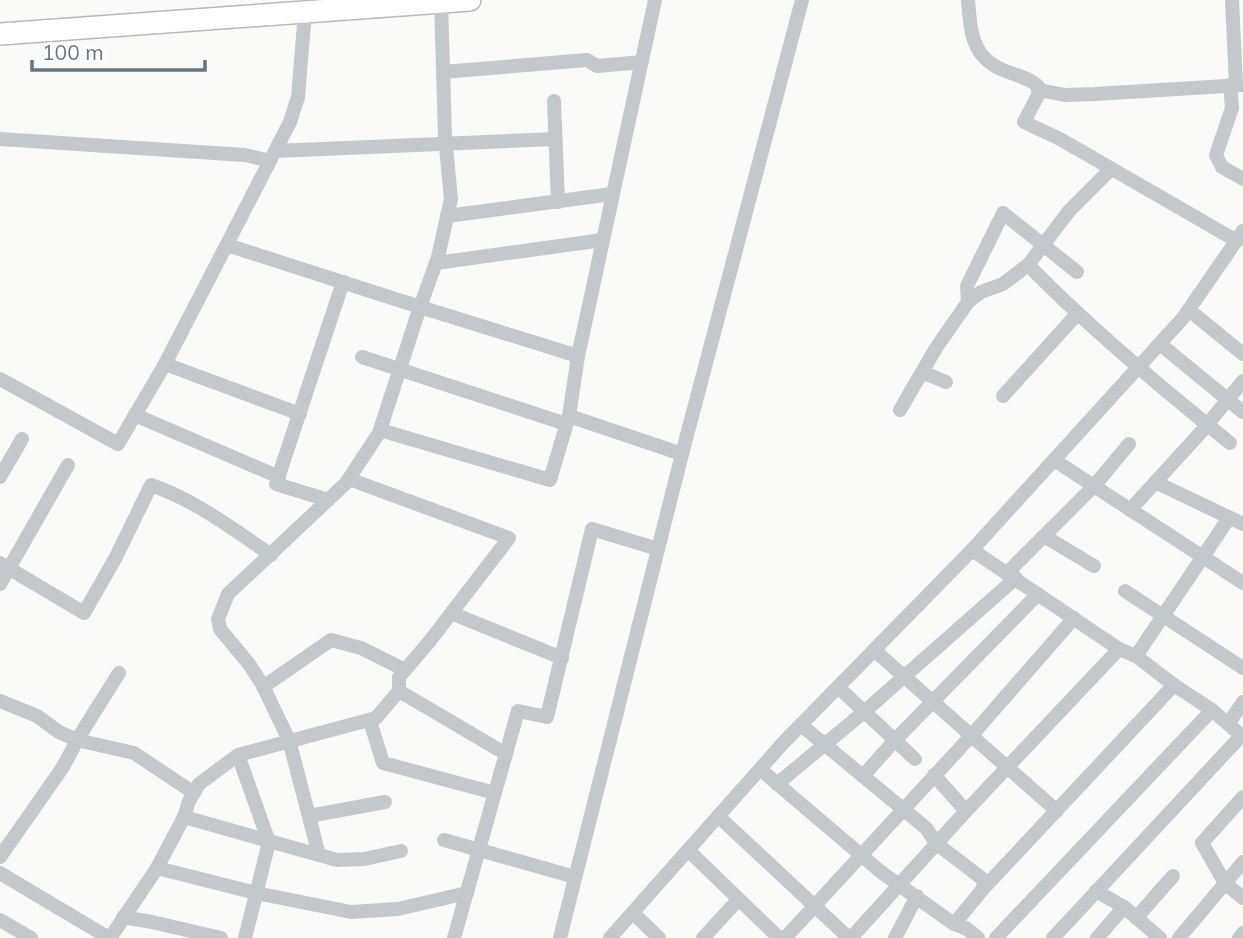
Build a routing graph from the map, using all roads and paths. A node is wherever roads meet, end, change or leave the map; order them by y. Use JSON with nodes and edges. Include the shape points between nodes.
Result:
{"nodes":[{"id":1,"x":470,"y":0,"type":"edge"},
{"id":2,"x":655,"y":0,"type":"edge"},
{"id":3,"x":802,"y":0,"type":"edge"},
{"id":4,"x":968,"y":0,"type":"edge"},
{"id":5,"x":1232,"y":0,"type":"edge"},
{"id":6,"x":440,"y":2,"type":"junction"},
{"id":7,"x":299,"y":8,"type":"edge"},
{"id":8,"x":0,"y":34,"type":"edge"},
{"id":9,"x":642,"y":62,"type":"junction"},
{"id":10,"x":443,"y":72,"type":"junction"},
{"id":11,"x":1236,"y":85,"type":"edge"},
{"id":12,"x":1039,"y":90,"type":"junction"},
{"id":13,"x":554,"y":101,"type":"dead end"},
{"id":14,"x":0,"y":139,"type":"edge"},
{"id":15,"x":554,"y":139,"type":"junction"},
{"id":16,"x":446,"y":144,"type":"junction"},
{"id":17,"x":272,"y":156,"type":"junction"},
{"id":18,"x":1111,"y":169,"type":"junction"},
{"id":19,"x":1243,"y":179,"type":"edge"},
{"id":20,"x":612,"y":194,"type":"junction"},
{"id":21,"x":558,"y":202,"type":"junction"},
{"id":22,"x":447,"y":216,"type":"junction"},
{"id":23,"x":1240,"y":236,"type":"edge"},
{"id":24,"x":603,"y":240,"type":"junction"},
{"id":25,"x":227,"y":245,"type":"junction"},
{"id":26,"x":1043,"y":245,"type":"junction"},
{"id":27,"x":436,"y":263,"type":"junction"},
{"id":28,"x":1028,"y":265,"type":"junction"},
{"id":29,"x":1077,"y":272,"type":"dead end"},
{"id":30,"x":343,"y":282,"type":"junction"},
{"id":31,"x":968,"y":302,"type":"junction"},
{"id":32,"x":419,"y":307,"type":"junction"},
{"id":33,"x":1189,"y":310,"type":"junction"},
{"id":34,"x":1078,"y":313,"type":"junction"},
{"id":35,"x":1160,"y":344,"type":"junction"},
{"id":36,"x":1243,"y":354,"type":"edge"},
{"id":37,"x":578,"y":356,"type":"junction"},
{"id":38,"x":362,"y":357,"type":"dead end"},
{"id":39,"x":165,"y":364,"type":"junction"},
{"id":40,"x":1138,"y":368,"type":"junction"},
{"id":41,"x":400,"y":369,"type":"junction"},
{"id":42,"x":922,"y":372,"type":"junction"},
{"id":43,"x":0,"y":379,"type":"edge"},
{"id":44,"x":1243,"y":381,"type":"edge"},
{"id":45,"x":946,"y":382,"type":"dead end"},
{"id":46,"x":1003,"y":396,"type":"dead end"},
{"id":47,"x":1228,"y":400,"type":"junction"},
{"id":48,"x":900,"y":410,"type":"dead end"},
{"id":49,"x":1243,"y":412,"type":"edge"},
{"id":50,"x":300,"y":414,"type":"junction"},
{"id":51,"x":135,"y":415,"type":"junction"},
{"id":52,"x":567,"y":420,"type":"junction"},
{"id":53,"x":1207,"y":425,"type":"junction"},
{"id":54,"x":380,"y":430,"type":"junction"},
{"id":55,"x":22,"y":439,"type":"dead end"},
{"id":56,"x":1230,"y":443,"type":"dead end"},
{"id":57,"x":1129,"y":444,"type":"dead end"},
{"id":58,"x":682,"y":454,"type":"junction"},
{"id":59,"x":1054,"y":460,"type":"junction"},
{"id":60,"x":68,"y":465,"type":"dead end"},
{"id":61,"x":0,"y":477,"type":"edge"},
{"id":62,"x":279,"y":477,"type":"junction"},
{"id":63,"x":349,"y":479,"type":"junction"},
{"id":64,"x":1155,"y":482,"type":"junction"},
{"id":65,"x":1094,"y":486,"type":"junction"},
{"id":66,"x":328,"y":500,"type":"junction"},
{"id":67,"x":1130,"y":510,"type":"junction"},
{"id":68,"x":1236,"y":521,"type":"edge"},
{"id":69,"x":1044,"y":536,"type":"junction"},
{"id":70,"x":658,"y":549,"type":"junction"},
{"id":71,"x":972,"y":550,"type":"junction"},
{"id":72,"x":271,"y":555,"type":"junction"},
{"id":73,"x":1202,"y":557,"type":"junction"},
{"id":74,"x":5,"y":566,"type":"edge"},
{"id":75,"x":1094,"y":566,"type":"dead end"},
{"id":76,"x":1012,"y":576,"type":"junction"},
{"id":77,"x":1243,"y":583,"type":"edge"},
{"id":78,"x":0,"y":584,"type":"edge"},
{"id":79,"x":1125,"y":591,"type":"dead end"},
{"id":80,"x":1038,"y":594,"type":"junction"},
{"id":81,"x":452,"y":613,"type":"junction"},
{"id":82,"x":1163,"y":615,"type":"junction"},
{"id":83,"x":1074,"y":618,"type":"junction"},
{"id":84,"x":1119,"y":649,"type":"junction"},
{"id":85,"x":874,"y":650,"type":"junction"},
{"id":86,"x":1136,"y":656,"type":"junction"},
{"id":87,"x":562,"y":657,"type":"junction"},
{"id":88,"x":1243,"y":668,"type":"edge"},
{"id":89,"x":405,"y":670,"type":"junction"},
{"id":90,"x":119,"y":673,"type":"dead end"},
{"id":91,"x":902,"y":678,"type":"junction"},
{"id":92,"x":1174,"y":685,"type":"junction"},
{"id":93,"x":263,"y":687,"type":"junction"},
{"id":94,"x":838,"y":687,"type":"junction"},
{"id":95,"x":399,"y":691,"type":"junction"},
{"id":96,"x":0,"y":701,"type":"edge"},
{"id":97,"x":932,"y":701,"type":"junction"},
{"id":98,"x":1243,"y":702,"type":"edge"},
{"id":99,"x":1212,"y":710,"type":"junction"},
{"id":100,"x":864,"y":712,"type":"junction"},
{"id":101,"x":370,"y":721,"type":"junction"},
{"id":102,"x":1228,"y":724,"type":"junction"},
{"id":103,"x":801,"y":725,"type":"junction"},
{"id":104,"x":972,"y":735,"type":"junction"},
{"id":105,"x":1242,"y":737,"type":"edge"},
{"id":106,"x":78,"y":740,"type":"junction"},
{"id":107,"x":289,"y":740,"type":"junction"},
{"id":108,"x":895,"y":740,"type":"junction"},
{"id":109,"x":825,"y":744,"type":"junction"},
{"id":110,"x":506,"y":754,"type":"junction"},
{"id":111,"x":238,"y":755,"type":"junction"},
{"id":112,"x":915,"y":759,"type":"dead end"},
{"id":113,"x":1008,"y":766,"type":"junction"},
{"id":114,"x":760,"y":769,"type":"junction"},
{"id":115,"x":934,"y":775,"type":"junction"},
{"id":116,"x":863,"y":776,"type":"junction"},
{"id":117,"x":777,"y":784,"type":"junction"},
{"id":118,"x":194,"y":793,"type":"junction"},
{"id":119,"x":495,"y":793,"type":"junction"},
{"id":120,"x":1243,"y":797,"type":"edge"},
{"id":121,"x":385,"y":802,"type":"dead end"},
{"id":122,"x":902,"y":808,"type":"junction"},
{"id":123,"x":966,"y":811,"type":"junction"},
{"id":124,"x":1057,"y":811,"type":"junction"},
{"id":125,"x":309,"y":816,"type":"junction"},
{"id":126,"x":718,"y":816,"type":"junction"},
{"id":127,"x":184,"y":817,"type":"junction"},
{"id":128,"x":444,"y":840,"type":"dead end"},
{"id":129,"x":269,"y":842,"type":"junction"},
{"id":130,"x":937,"y":844,"type":"junction"},
{"id":131,"x":479,"y":850,"type":"junction"},
{"id":132,"x":688,"y":850,"type":"junction"},
{"id":133,"x":401,"y":851,"type":"dead end"},
{"id":134,"x":320,"y":855,"type":"junction"},
{"id":135,"x":860,"y":855,"type":"junction"},
{"id":136,"x":0,"y":857,"type":"edge"},
{"id":137,"x":1243,"y":862,"type":"edge"},
{"id":138,"x":157,"y":868,"type":"junction"},
{"id":139,"x":0,"y":873,"type":"edge"},
{"id":140,"x":1173,"y":876,"type":"dead end"},
{"id":141,"x":575,"y":877,"type":"junction"},
{"id":142,"x":1225,"y":883,"type":"junction"},
{"id":143,"x":900,"y":884,"type":"junction"},
{"id":144,"x":984,"y":889,"type":"junction"},
{"id":145,"x":1096,"y":891,"type":"junction"},
{"id":146,"x":256,"y":893,"type":"junction"},
{"id":147,"x":467,"y":893,"type":"junction"},
{"id":148,"x":917,"y":896,"type":"junction"},
{"id":149,"x":1243,"y":898,"type":"edge"},
{"id":150,"x":738,"y":900,"type":"junction"},
{"id":151,"x":814,"y":906,"type":"junction"},
{"id":152,"x":1124,"y":907,"type":"junction"},
{"id":153,"x":632,"y":913,"type":"junction"},
{"id":154,"x":123,"y":917,"type":"junction"},
{"id":155,"x":1136,"y":918,"type":"junction"},
{"id":156,"x":0,"y":920,"type":"edge"},
{"id":157,"x":954,"y":924,"type":"junction"},
{"id":158,"x":1243,"y":933,"type":"edge"},
{"id":159,"x":188,"y":934,"type":"edge"},
{"id":160,"x":971,"y":935,"type":"edge"},
{"id":161,"x":31,"y":938,"type":"edge"},
{"id":162,"x":110,"y":938,"type":"edge"},
{"id":163,"x":221,"y":938,"type":"edge"},
{"id":164,"x":245,"y":938,"type":"edge"},
{"id":165,"x":454,"y":938,"type":"edge"},
{"id":166,"x":560,"y":938,"type":"edge"},
{"id":167,"x":610,"y":938,"type":"edge"},
{"id":168,"x":659,"y":938,"type":"edge"},
{"id":169,"x":703,"y":938,"type":"edge"},
{"id":170,"x":779,"y":938,"type":"edge"},
{"id":171,"x":785,"y":938,"type":"edge"},
{"id":172,"x":850,"y":938,"type":"edge"},
{"id":173,"x":895,"y":938,"type":"edge"},
{"id":174,"x":996,"y":938,"type":"edge"},
{"id":175,"x":1053,"y":938,"type":"edge"},
{"id":176,"x":1097,"y":938,"type":"edge"},
{"id":177,"x":1160,"y":938,"type":"edge"},
{"id":178,"x":1179,"y":938,"type":"edge"},
{"id":179,"x":1239,"y":938,"type":"edge"}],
"edges":[{"from":1,"to":6,"type":"highway"},
{"from":2,"to":9,"type":"street"},
{"from":3,"to":58,"type":"street"},
{"from":4,"to":12,"type":"street","via":[[974,46],[992,64],[1035,83]]},
{"from":5,"to":11,"type":"street"},
{"from":6,"to":7,"type":"highway"},
{"from":6,"to":10,"type":"street"},
{"from":7,"to":8,"type":"highway"},
{"from":7,"to":17,"type":"street","via":[[298,97]]},
{"from":9,"to":10,"type":"street","via":[[597,66],[587,60]]},
{"from":9,"to":20,"type":"street"},
{"from":10,"to":16,"type":"street"},
{"from":11,"to":12,"type":"street","via":[[1095,94]]},
{"from":11,"to":19,"type":"street","via":[[1216,155],[1222,167]]},
{"from":12,"to":18,"type":"street","via":[[1024,122]]},
{"from":13,"to":15,"type":"street"},
{"from":14,"to":17,"type":"street"},
{"from":15,"to":16,"type":"street"},
{"from":15,"to":21,"type":"street"},
{"from":16,"to":17,"type":"street"},
{"from":16,"to":22,"type":"street","via":[[451,199]]},
{"from":17,"to":25,"type":"street"},
{"from":18,"to":23,"type":"street"},
{"from":18,"to":26,"type":"street"},
{"from":20,"to":21,"type":"street"},
{"from":20,"to":24,"type":"street"},
{"from":21,"to":22,"type":"street"},
{"from":22,"to":27,"type":"street"},
{"from":23,"to":33,"type":"street"},
{"from":24,"to":27,"type":"street"},
{"from":24,"to":37,"type":"street"},
{"from":25,"to":30,"type":"street"},
{"from":25,"to":39,"type":"street"},
{"from":26,"to":28,"type":"street"},
{"from":26,"to":29,"type":"street"},
{"from":26,"to":31,"type":"street","via":[[1003,213],[967,286]]},
{"from":27,"to":32,"type":"street"},
{"from":28,"to":31,"type":"street"},
{"from":28,"to":34,"type":"street"},
{"from":30,"to":32,"type":"street"},
{"from":30,"to":50,"type":"street"},
{"from":31,"to":42,"type":"street"},
{"from":32,"to":37,"type":"street"},
{"from":32,"to":41,"type":"street"},
{"from":33,"to":35,"type":"street"},
{"from":33,"to":36,"type":"street"},
{"from":34,"to":40,"type":"street"},
{"from":34,"to":46,"type":"street"},
{"from":35,"to":40,"type":"street"},
{"from":35,"to":47,"type":"street"},
{"from":37,"to":52,"type":"street"},
{"from":38,"to":41,"type":"street"},
{"from":39,"to":50,"type":"street"},
{"from":39,"to":51,"type":"street"},
{"from":40,"to":53,"type":"street"},
{"from":40,"to":59,"type":"street"},
{"from":41,"to":52,"type":"street"},
{"from":41,"to":54,"type":"street"},
{"from":42,"to":45,"type":"street"},
{"from":42,"to":48,"type":"street"},
{"from":43,"to":51,"type":"street","via":[[118,444]]},
{"from":44,"to":47,"type":"street"},
{"from":47,"to":49,"type":"street"},
{"from":47,"to":53,"type":"street"},
{"from":50,"to":62,"type":"street"},
{"from":51,"to":62,"type":"street"},
{"from":52,"to":54,"type":"street","via":[[550,480]]},
{"from":52,"to":58,"type":"street"},
{"from":53,"to":56,"type":"street"},
{"from":53,"to":64,"type":"street"},
{"from":54,"to":63,"type":"street"},
{"from":55,"to":61,"type":"street"},
{"from":57,"to":65,"type":"street"},
{"from":58,"to":70,"type":"street"},
{"from":59,"to":65,"type":"street"},
{"from":59,"to":71,"type":"street"},
{"from":60,"to":74,"type":"street"},
{"from":62,"to":66,"type":"street","via":[[276,484]]},
{"from":63,"to":66,"type":"street"},
{"from":63,"to":81,"type":"street","via":[[509,538]]},
{"from":64,"to":67,"type":"street"},
{"from":64,"to":68,"type":"street"},
{"from":65,"to":67,"type":"street"},
{"from":65,"to":69,"type":"street"},
{"from":66,"to":72,"type":"street"},
{"from":67,"to":73,"type":"street"},
{"from":68,"to":73,"type":"street"},
{"from":69,"to":75,"type":"street"},
{"from":69,"to":76,"type":"street"},
{"from":70,"to":87,"type":"street","via":[[592,529]]},
{"from":70,"to":141,"type":"street"},
{"from":71,"to":76,"type":"street"},
{"from":71,"to":85,"type":"street"},
{"from":72,"to":74,"type":"street","via":[[223,522],[150,485],[84,613]]},
{"from":72,"to":93,"type":"street","via":[[228,594],[218,619],[220,629]]},
{"from":73,"to":77,"type":"street"},
{"from":73,"to":82,"type":"street"},
{"from":74,"to":78,"type":"street"},
{"from":76,"to":80,"type":"street"},
{"from":76,"to":91,"type":"street"},
{"from":79,"to":82,"type":"street"},
{"from":80,"to":83,"type":"street"},
{"from":80,"to":97,"type":"street"},
{"from":81,"to":87,"type":"street"},
{"from":81,"to":89,"type":"street"},
{"from":82,"to":86,"type":"street"},
{"from":82,"to":88,"type":"street"},
{"from":83,"to":84,"type":"street"},
{"from":83,"to":104,"type":"street"},
{"from":84,"to":86,"type":"street"},
{"from":84,"to":113,"type":"street"},
{"from":85,"to":91,"type":"street"},
{"from":85,"to":94,"type":"street"},
{"from":86,"to":92,"type":"street"},
{"from":87,"to":110,"type":"street","via":[[547,717],[518,711]]},
{"from":89,"to":93,"type":"street","via":[[361,648],[331,640]]},
{"from":89,"to":95,"type":"street","via":[[399,677]]},
{"from":90,"to":106,"type":"street"},
{"from":91,"to":97,"type":"street"},
{"from":91,"to":100,"type":"street"},
{"from":92,"to":99,"type":"street"},
{"from":92,"to":124,"type":"street"},
{"from":93,"to":107,"type":"street"},
{"from":94,"to":100,"type":"street"},
{"from":94,"to":103,"type":"street"},
{"from":95,"to":101,"type":"street"},
{"from":95,"to":110,"type":"street"},
{"from":96,"to":106,"type":"street"},
{"from":97,"to":104,"type":"street"},
{"from":97,"to":108,"type":"street"},
{"from":98,"to":102,"type":"street"},
{"from":99,"to":102,"type":"street"},
{"from":99,"to":174,"type":"street"},
{"from":100,"to":108,"type":"street"},
{"from":100,"to":109,"type":"street"},
{"from":101,"to":107,"type":"street"},
{"from":101,"to":119,"type":"street","via":[[383,763]]},
{"from":102,"to":105,"type":"street"},
{"from":103,"to":109,"type":"street"},
{"from":103,"to":114,"type":"street"},
{"from":104,"to":113,"type":"street"},
{"from":104,"to":115,"type":"street"},
{"from":105,"to":145,"type":"street"},
{"from":106,"to":118,"type":"street","via":[[134,753]]},
{"from":106,"to":136,"type":"street"},
{"from":107,"to":111,"type":"street"},
{"from":107,"to":125,"type":"street"},
{"from":108,"to":112,"type":"street"},
{"from":108,"to":116,"type":"street"},
{"from":109,"to":116,"type":"street"},
{"from":109,"to":117,"type":"street"},
{"from":110,"to":119,"type":"street"},
{"from":111,"to":118,"type":"street"},
{"from":111,"to":129,"type":"street"},
{"from":113,"to":123,"type":"street"},
{"from":113,"to":124,"type":"street"},
{"from":114,"to":117,"type":"street"},
{"from":114,"to":126,"type":"street"},
{"from":115,"to":122,"type":"street"},
{"from":115,"to":123,"type":"street"},
{"from":116,"to":122,"type":"street"},
{"from":117,"to":135,"type":"street"},
{"from":118,"to":127,"type":"street"},
{"from":119,"to":131,"type":"street"},
{"from":120,"to":142,"type":"street","via":[[1202,843]]},
{"from":121,"to":125,"type":"street"},
{"from":122,"to":130,"type":"street"},
{"from":122,"to":135,"type":"street"},
{"from":123,"to":130,"type":"street"},
{"from":124,"to":144,"type":"street"},
{"from":125,"to":134,"type":"street"},
{"from":126,"to":132,"type":"street"},
{"from":126,"to":151,"type":"street"},
{"from":127,"to":129,"type":"street"},
{"from":127,"to":138,"type":"street"},
{"from":128,"to":131,"type":"street"},
{"from":129,"to":134,"type":"street"},
{"from":129,"to":146,"type":"street"},
{"from":130,"to":143,"type":"street"},
{"from":130,"to":144,"type":"street","via":[[984,880]]},
{"from":131,"to":141,"type":"street"},
{"from":131,"to":147,"type":"street"},
{"from":132,"to":150,"type":"street"},
{"from":132,"to":153,"type":"street"},
{"from":133,"to":134,"type":"street","via":[[337,860]]},
{"from":135,"to":143,"type":"street"},
{"from":135,"to":151,"type":"street"},
{"from":137,"to":142,"type":"street"},
{"from":138,"to":146,"type":"street"},
{"from":138,"to":154,"type":"street"},
{"from":139,"to":162,"type":"street"},
{"from":140,"to":155,"type":"street"},
{"from":141,"to":166,"type":"street"},
{"from":142,"to":149,"type":"street"},
{"from":142,"to":178,"type":"street"},
{"from":143,"to":148,"type":"street"},
{"from":143,"to":172,"type":"street"},
{"from":144,"to":157,"type":"street"},
{"from":145,"to":152,"type":"street"},
{"from":145,"to":175,"type":"street"},
{"from":146,"to":147,"type":"street","via":[[351,912],[398,909]]},
{"from":146,"to":164,"type":"street"},
{"from":147,"to":165,"type":"street"},
{"from":148,"to":157,"type":"street"},
{"from":148,"to":173,"type":"street"},
{"from":150,"to":169,"type":"street"},
{"from":150,"to":170,"type":"street"},
{"from":151,"to":171,"type":"street"},
{"from":151,"to":172,"type":"street"},
{"from":152,"to":155,"type":"street"},
{"from":152,"to":176,"type":"street"},
{"from":153,"to":167,"type":"street"},
{"from":153,"to":168,"type":"street"},
{"from":154,"to":159,"type":"street"},
{"from":154,"to":162,"type":"street"},
{"from":155,"to":177,"type":"street"},
{"from":156,"to":161,"type":"street"},
{"from":157,"to":160,"type":"street"},
{"from":158,"to":179,"type":"street"},
{"from":159,"to":163,"type":"street"}]}
